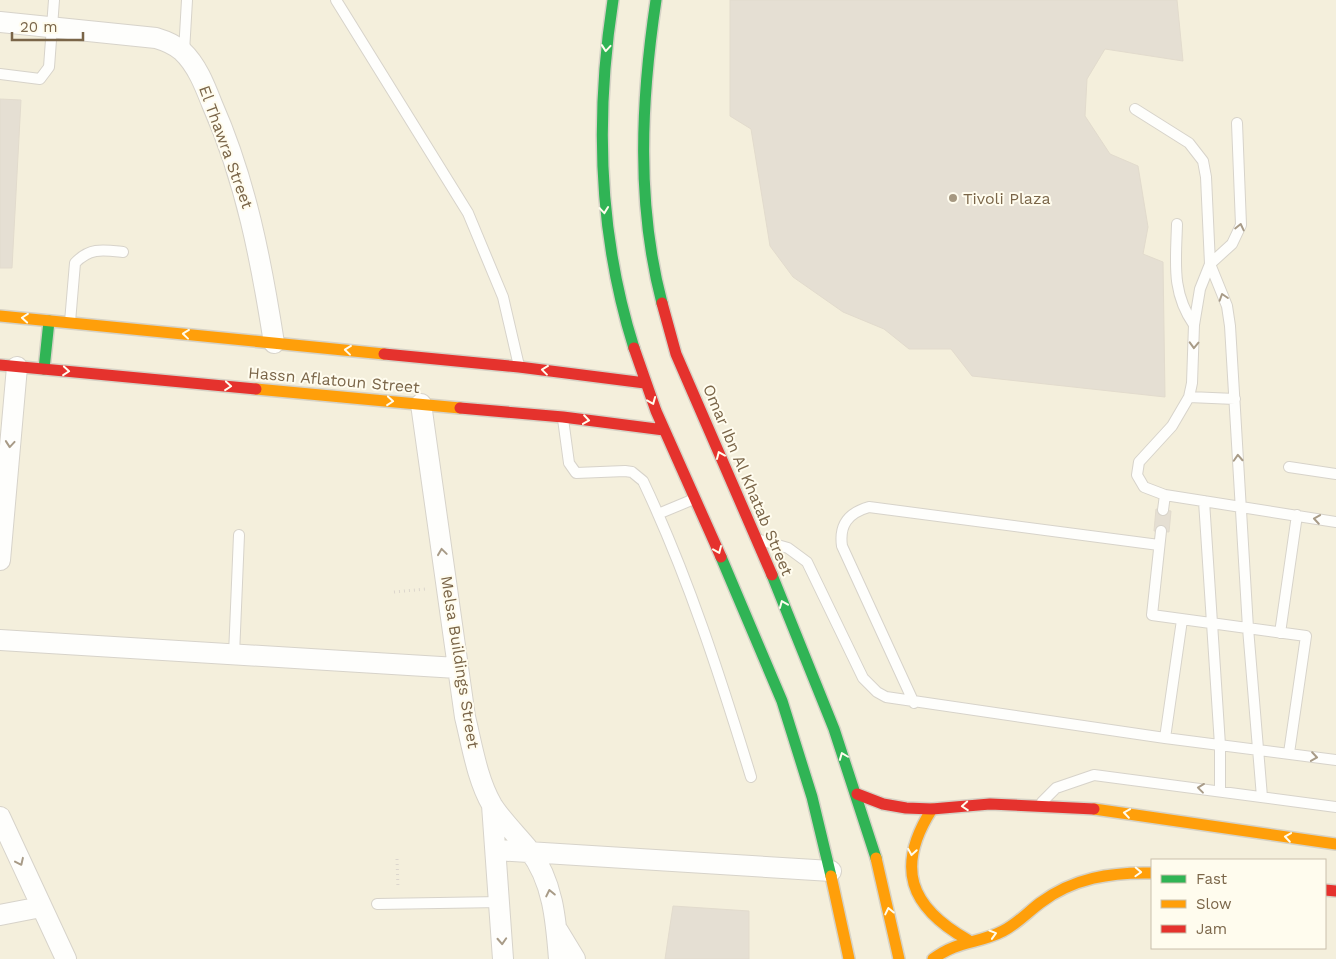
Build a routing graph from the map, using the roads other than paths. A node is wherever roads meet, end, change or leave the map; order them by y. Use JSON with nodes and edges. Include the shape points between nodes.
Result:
{"nodes":[{"id":1,"x":54,"y":0,"type":"edge"},
{"id":2,"x":188,"y":0,"type":"edge"},
{"id":3,"x":336,"y":0,"type":"edge"},
{"id":4,"x":613,"y":0,"type":"edge"},
{"id":5,"x":656,"y":0,"type":"edge"},
{"id":6,"x":0,"y":22,"type":"edge"},
{"id":7,"x":53,"y":27,"type":"junction"},
{"id":8,"x":184,"y":52,"type":"junction"},
{"id":9,"x":0,"y":74,"type":"edge"},
{"id":10,"x":1135,"y":109,"type":"dead end"},
{"id":11,"x":1237,"y":123,"type":"dead end"},
{"id":12,"x":1177,"y":224,"type":"dead end"},
{"id":13,"x":123,"y":252,"type":"dead end"},
{"id":14,"x":1210,"y":264,"type":"junction"},
{"id":15,"x":0,"y":316,"type":"edge"},
{"id":16,"x":49,"y":321,"type":"junction"},
{"id":17,"x":70,"y":323,"type":"junction"},
{"id":18,"x":1194,"y":325,"type":"junction"},
{"id":19,"x":274,"y":343,"type":"junction"},
{"id":20,"x":9,"y":366,"type":"edge"},
{"id":21,"x":519,"y":367,"type":"junction"},
{"id":22,"x":44,"y":369,"type":"junction"},
{"id":23,"x":645,"y":383,"type":"junction"},
{"id":24,"x":1189,"y":397,"type":"junction"},
{"id":25,"x":1234,"y":399,"type":"junction"},
{"id":26,"x":421,"y":404,"type":"junction"},
{"id":27,"x":563,"y":417,"type":"junction"},
{"id":28,"x":664,"y":430,"type":"junction"},
{"id":29,"x":1289,"y":467,"type":"dead end"},
{"id":30,"x":1336,"y":474,"type":"edge"},
{"id":31,"x":1165,"y":495,"type":"junction"},
{"id":32,"x":696,"y":498,"type":"junction"},
{"id":33,"x":1204,"y":501,"type":"junction"},
{"id":34,"x":1241,"y":507,"type":"junction"},
{"id":35,"x":1163,"y":510,"type":"dead end"},
{"id":36,"x":658,"y":514,"type":"junction"},
{"id":37,"x":1297,"y":515,"type":"junction"},
{"id":38,"x":2,"y":517,"type":"edge"},
{"id":39,"x":1336,"y":522,"type":"edge"},
{"id":40,"x":1161,"y":531,"type":"dead end"},
{"id":41,"x":239,"y":536,"type":"dead end"},
{"id":42,"x":757,"y":539,"type":"junction"},
{"id":43,"x":1159,"y":545,"type":"junction"},
{"id":44,"x":0,"y":560,"type":"edge"},
{"id":45,"x":1182,"y":620,"type":"junction"},
{"id":46,"x":1211,"y":624,"type":"junction"},
{"id":47,"x":1248,"y":628,"type":"junction"},
{"id":48,"x":1280,"y":633,"type":"junction"},
{"id":49,"x":0,"y":640,"type":"edge"},
{"id":50,"x":234,"y":655,"type":"junction"},
{"id":51,"x":458,"y":668,"type":"junction"},
{"id":52,"x":914,"y":703,"type":"junction"},
{"id":53,"x":1165,"y":738,"type":"junction"},
{"id":54,"x":1220,"y":745,"type":"junction"},
{"id":55,"x":1258,"y":750,"type":"junction"},
{"id":56,"x":1289,"y":753,"type":"junction"},
{"id":57,"x":1336,"y":760,"type":"edge"},
{"id":58,"x":751,"y":777,"type":"dead end"},
{"id":59,"x":1220,"y":791,"type":"junction"},
{"id":60,"x":857,"y":794,"type":"junction"},
{"id":61,"x":1262,"y":797,"type":"junction"},
{"id":62,"x":492,"y":805,"type":"junction"},
{"id":63,"x":1038,"y":805,"type":"junction"},
{"id":64,"x":1336,"y":807,"type":"edge"},
{"id":65,"x":932,"y":809,"type":"junction"},
{"id":66,"x":0,"y":817,"type":"edge"},
{"id":67,"x":1336,"y":844,"type":"edge"},
{"id":68,"x":496,"y":850,"type":"junction"},
{"id":69,"x":530,"y":852,"type":"junction"},
{"id":70,"x":831,"y":871,"type":"junction"},
{"id":71,"x":1151,"y":872,"type":"edge"},
{"id":72,"x":501,"y":902,"type":"junction"},
{"id":73,"x":377,"y":904,"type":"dead end"},
{"id":74,"x":41,"y":907,"type":"junction"},
{"id":75,"x":0,"y":915,"type":"edge"},
{"id":76,"x":557,"y":930,"type":"junction"},
{"id":77,"x":968,"y":940,"type":"junction"},
{"id":78,"x":66,"y":959,"type":"edge"},
{"id":79,"x":503,"y":959,"type":"edge"},
{"id":80,"x":559,"y":959,"type":"edge"},
{"id":81,"x":575,"y":959,"type":"edge"},
{"id":82,"x":849,"y":959,"type":"edge"},
{"id":83,"x":898,"y":959,"type":"edge"},
{"id":84,"x":934,"y":959,"type":"edge"}],
"edges":[{"from":1,"to":7,"type":"lane"},
{"from":2,"to":8,"type":"lane"},
{"from":3,"to":21,"type":"lane","via":[[468,213],[503,297]]},
{"from":4,"to":23,"type":"street","one_way":true,"via":[[601,94],[604,210],[623,311]]},
{"from":42,"to":5,"type":"street","name":"Omar Ibn Al Khatab Street","one_way":true,"via":[[672,342],[661,297],[646,208],[643,160],[645,64]]},
{"from":6,"to":7,"type":"street","name":"El Thawra Street"},
{"from":7,"to":8,"type":"street","name":"El Thawra Street","via":[[156,38]]},
{"from":7,"to":9,"type":"lane","via":[[49,67],[44,76]]},
{"from":8,"to":19,"type":"street","name":"El Thawra Street","via":[[203,82],[240,178],[262,265]]},
{"from":10,"to":14,"type":"lane","via":[[1189,143],[1203,161]]},
{"from":14,"to":11,"type":"lane","one_way":true,"via":[[1232,244],[1241,225]]},
{"from":12,"to":18,"type":"lane","via":[[1177,291],[1185,313]]},
{"from":13,"to":17,"type":"lane","via":[[96,249],[81,256],[76,263]]},
{"from":14,"to":18,"type":"lane","via":[[1200,289]]},
{"from":25,"to":14,"type":"lane","one_way":true,"via":[[1227,306]]},
{"from":16,"to":15,"type":"street","name":"Hassn Aflatoun Street","one_way":true},
{"from":16,"to":17,"type":"street","name":"Hassn Aflatoun Street"},
{"from":16,"to":22,"type":"street"},
{"from":19,"to":17,"type":"street","name":"Hassn Aflatoun Street","one_way":true},
{"from":18,"to":24,"type":"lane","one_way":true},
{"from":21,"to":19,"type":"street","name":"Hassn Aflatoun Street","one_way":true},
{"from":20,"to":22,"type":"street","name":"Hassn Aflatoun Street"},
{"from":20,"to":38,"type":"street","one_way":true},
{"from":23,"to":21,"type":"street","name":"Hassn Aflatoun Street","one_way":true},
{"from":22,"to":26,"type":"street","name":"Hassn Aflatoun Street","one_way":true},
{"from":23,"to":28,"type":"street","one_way":true},
{"from":24,"to":25,"type":"lane"},
{"from":24,"to":31,"type":"lane","via":[[1172,426],[1139,462],[1137,475],[1144,487]]},
{"from":34,"to":25,"type":"lane","one_way":true},
{"from":26,"to":27,"type":"street","name":"Hassn Aflatoun Street"},
{"from":51,"to":26,"type":"street","name":"Melsa Buildings Street","one_way":true},
{"from":27,"to":28,"type":"street","name":"Hassn Aflatoun Street","one_way":true},
{"from":27,"to":36,"type":"lane","via":[[571,469],[581,474],[632,472],[643,481]]},
{"from":28,"to":32,"type":"street"},
{"from":29,"to":30,"type":"lane"},
{"from":31,"to":33,"type":"lane"},
{"from":31,"to":35,"type":"lane"},
{"from":32,"to":36,"type":"lane"},
{"from":32,"to":70,"type":"street","one_way":true,"via":[[781,700]]},
{"from":33,"to":34,"type":"lane"},
{"from":33,"to":46,"type":"lane"},
{"from":34,"to":37,"type":"lane"},
{"from":34,"to":47,"type":"lane"},
{"from":36,"to":58,"type":"lane","via":[[720,674]]},
{"from":39,"to":37,"type":"lane","one_way":true},
{"from":37,"to":48,"type":"lane"},
{"from":38,"to":44,"type":"street"},
{"from":40,"to":43,"type":"lane"},
{"from":41,"to":50,"type":"lane"},
{"from":42,"to":52,"type":"lane","via":[[788,548],[807,562],[864,678],[886,697]]},
{"from":60,"to":42,"type":"street","name":"Omar Ibn Al Khatab Street","one_way":true},
{"from":43,"to":45,"type":"lane","via":[[1152,615]]},
{"from":43,"to":52,"type":"lane","via":[[869,507],[858,510],[843,524],[842,546]]},
{"from":45,"to":46,"type":"lane"},
{"from":45,"to":53,"type":"lane"},
{"from":46,"to":47,"type":"lane"},
{"from":46,"to":54,"type":"lane"},
{"from":47,"to":48,"type":"lane"},
{"from":47,"to":55,"type":"lane"},
{"from":48,"to":56,"type":"lane","via":[[1306,636]]},
{"from":49,"to":50,"type":"street"},
{"from":50,"to":51,"type":"street"},
{"from":51,"to":62,"type":"street","name":"Melsa Buildings Street","via":[[477,765]]},
{"from":52,"to":53,"type":"lane"},
{"from":53,"to":54,"type":"lane"},
{"from":54,"to":55,"type":"lane"},
{"from":54,"to":59,"type":"lane"},
{"from":55,"to":56,"type":"lane"},
{"from":55,"to":61,"type":"lane"},
{"from":56,"to":57,"type":"lane","one_way":true},
{"from":59,"to":61,"type":"lane"},
{"from":59,"to":63,"type":"lane","one_way":true,"via":[[1094,775],[1056,788]]},
{"from":60,"to":65,"type":"street","via":[[883,804]]},
{"from":83,"to":60,"type":"street","name":"Omar Ibn Al Khatab Street","one_way":true,"via":[[887,903]]},
{"from":61,"to":64,"type":"lane"},
{"from":62,"to":68,"type":"street"},
{"from":62,"to":69,"type":"street","name":"Melsa Buildings Street"},
{"from":63,"to":65,"type":"street","one_way":true,"via":[[990,804]]},
{"from":67,"to":63,"type":"street","one_way":true,"via":[[1094,809]]},
{"from":65,"to":77,"type":"street","one_way":true,"via":[[922,821],[911,852],[914,884],[928,913]]},
{"from":66,"to":74,"type":"street","one_way":true},
{"from":68,"to":69,"type":"street"},
{"from":68,"to":72,"type":"street"},
{"from":69,"to":70,"type":"street"},
{"from":76,"to":69,"type":"street","name":"Melsa Buildings Street","one_way":true,"via":[[546,878]]},
{"from":70,"to":82,"type":"street"},
{"from":77,"to":71,"type":"street","one_way":true,"via":[[995,935],[1020,922],[1065,886],[1100,875]]},
{"from":72,"to":73,"type":"lane"},
{"from":72,"to":79,"type":"street","one_way":true},
{"from":74,"to":75,"type":"street"},
{"from":74,"to":78,"type":"street"},
{"from":76,"to":80,"type":"street","name":"Melsa Buildings Street"},
{"from":76,"to":81,"type":"street"},
{"from":77,"to":84,"type":"street","via":[[950,946]]}]}
